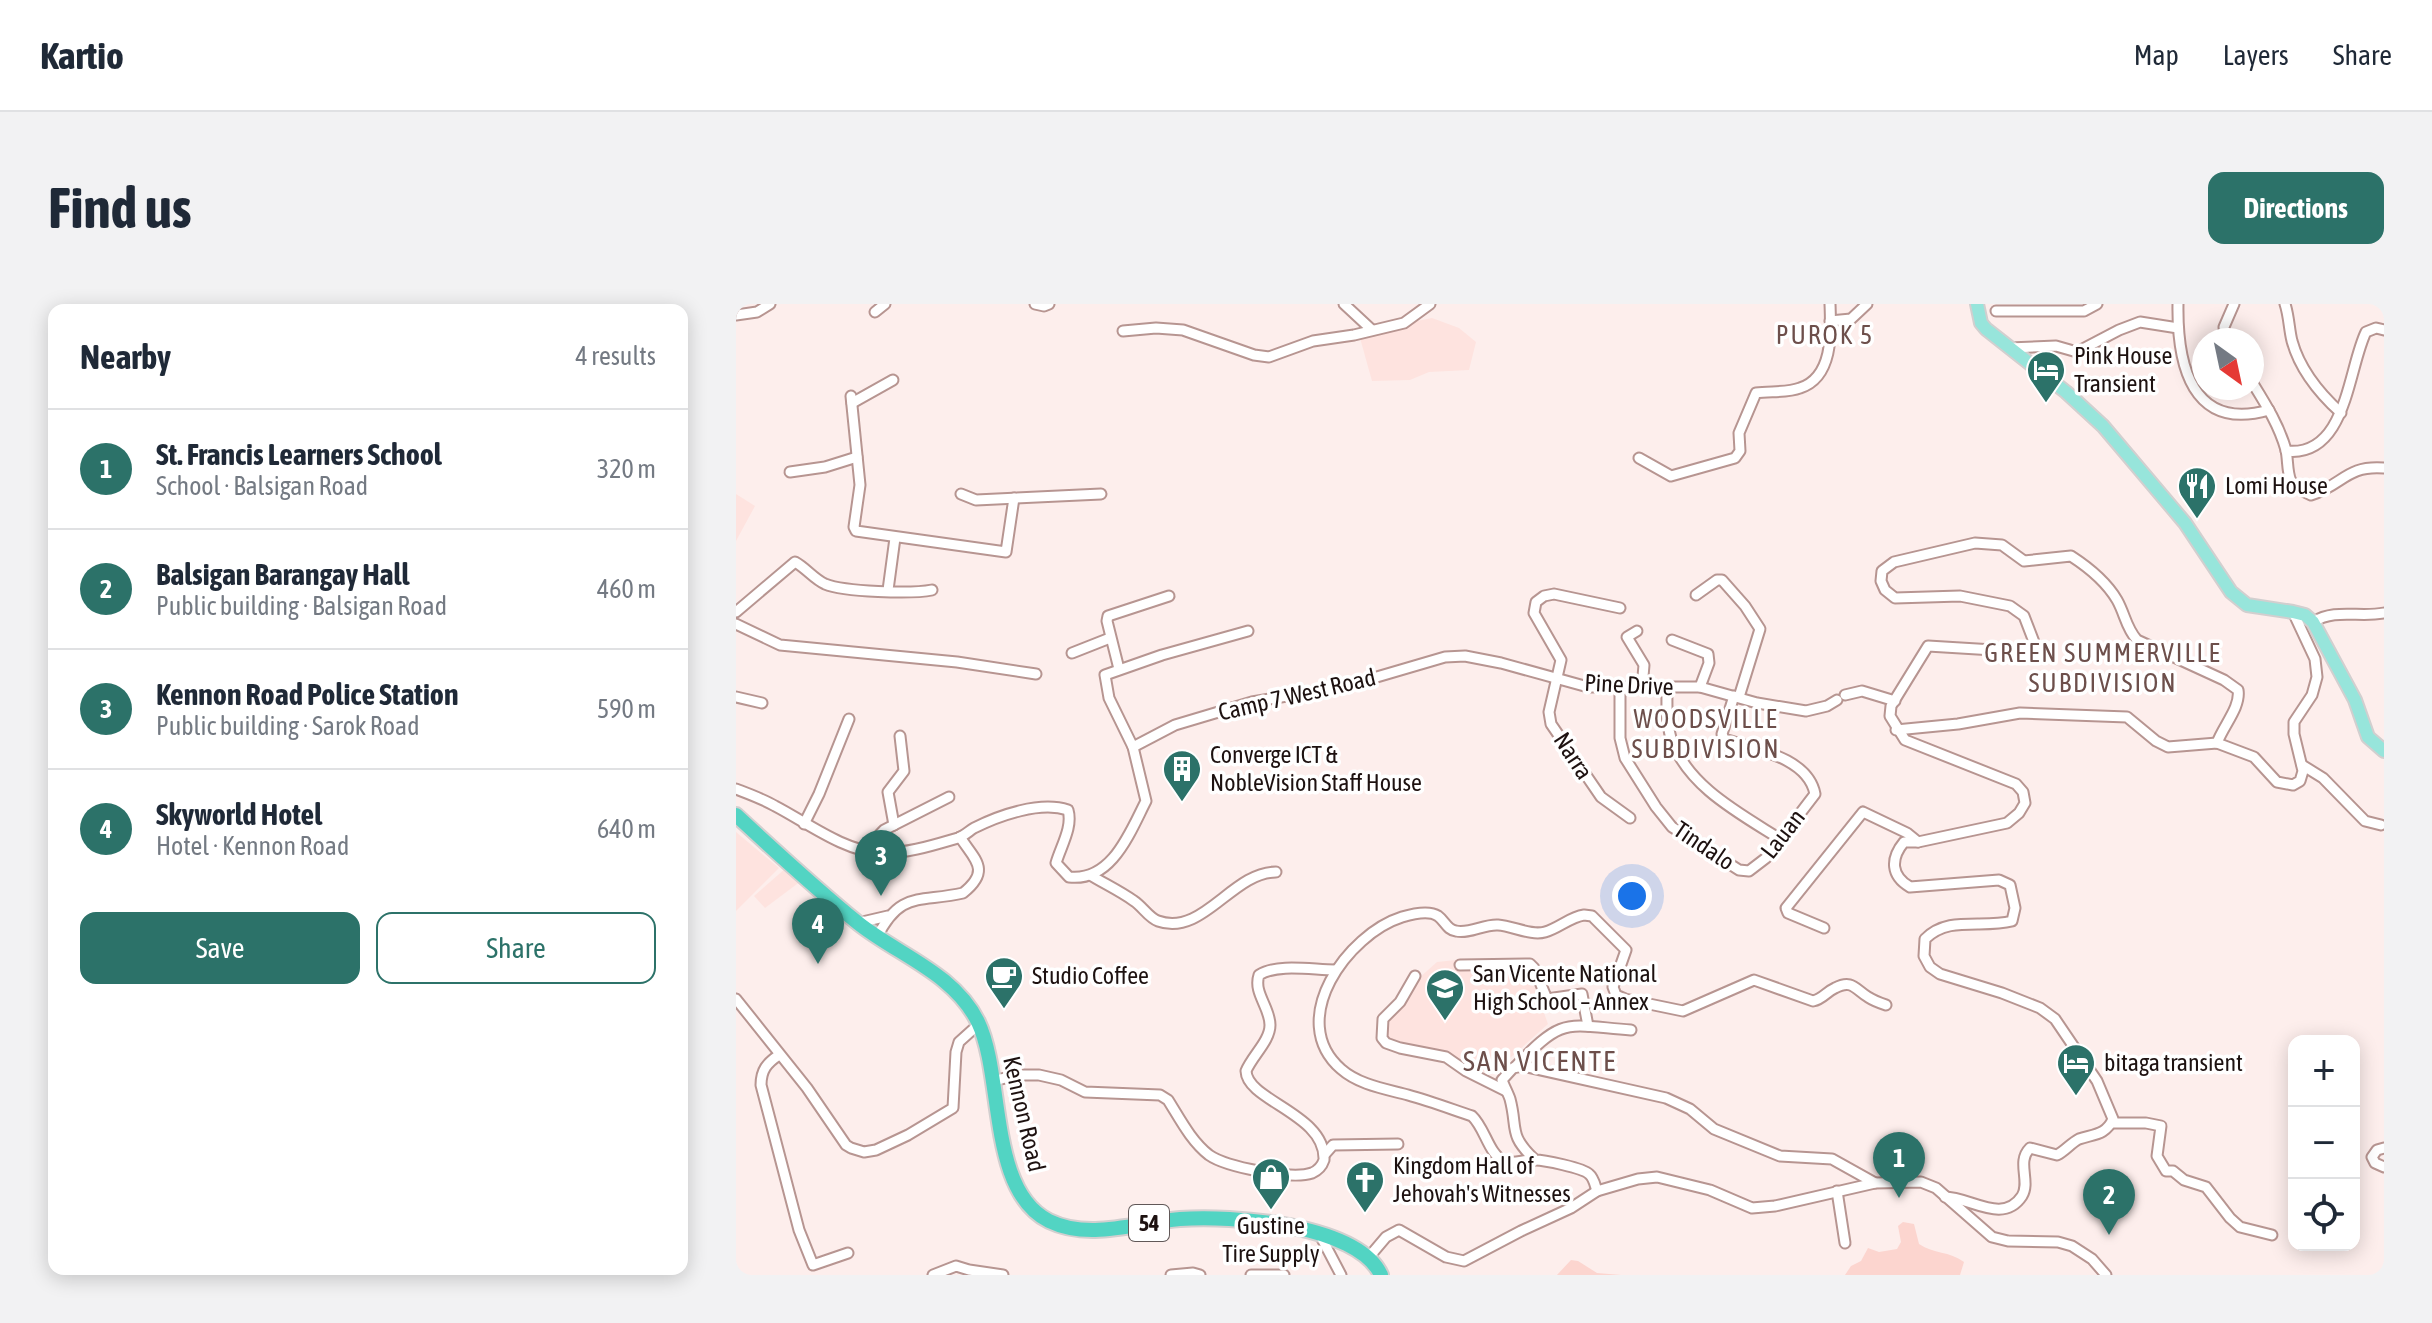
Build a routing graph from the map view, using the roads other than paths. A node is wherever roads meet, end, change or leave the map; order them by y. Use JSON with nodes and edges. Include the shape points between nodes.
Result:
{"nodes":[{"id":1,"x":770,"y":304,"type":"edge"},
{"id":2,"x":885,"y":304,"type":"edge"},
{"id":3,"x":1344,"y":304,"type":"edge"},
{"id":4,"x":1430,"y":304,"type":"edge"},
{"id":5,"x":1830,"y":304,"type":"edge"},
{"id":6,"x":1867,"y":304,"type":"edge"},
{"id":7,"x":1977,"y":304,"type":"edge"},
{"id":8,"x":2097,"y":304,"type":"edge"},
{"id":9,"x":2178,"y":304,"type":"edge"},
{"id":10,"x":2234,"y":304,"type":"edge"},
{"id":11,"x":2285,"y":304,"type":"edge"},
{"id":12,"x":2000,"y":308,"type":"edge"},
{"id":13,"x":875,"y":312,"type":"dead end"},
{"id":14,"x":736,"y":315,"type":"edge"},
{"id":15,"x":1830,"y":321,"type":"junction"},
{"id":16,"x":1981,"y":323,"type":"junction"},
{"id":17,"x":2178,"y":328,"type":"junction"},
{"id":18,"x":2224,"y":328,"type":"edge"},
{"id":19,"x":1372,"y":330,"type":"junction"},
{"id":20,"x":2384,"y":330,"type":"edge"},
{"id":21,"x":1123,"y":331,"type":"dead end"},
{"id":22,"x":2009,"y":348,"type":"junction"},
{"id":23,"x":893,"y":380,"type":"dead end"},
{"id":24,"x":2263,"y":400,"type":"edge"},
{"id":25,"x":2269,"y":410,"type":"junction"},
{"id":26,"x":2341,"y":413,"type":"junction"},
{"id":27,"x":2286,"y":451,"type":"junction"},
{"id":28,"x":857,"y":457,"type":"junction"},
{"id":29,"x":1639,"y":458,"type":"dead end"},
{"id":30,"x":2384,"y":468,"type":"edge"},
{"id":31,"x":790,"y":472,"type":"dead end"},
{"id":32,"x":961,"y":494,"type":"dead end"},
{"id":33,"x":1101,"y":494,"type":"dead end"},
{"id":34,"x":1014,"y":498,"type":"junction"},
{"id":35,"x":895,"y":538,"type":"junction"},
{"id":36,"x":888,"y":590,"type":"junction"},
{"id":37,"x":932,"y":590,"type":"dead end"},
{"id":38,"x":1696,"y":595,"type":"dead end"},
{"id":39,"x":1169,"y":596,"type":"dead end"},
{"id":40,"x":1620,"y":608,"type":"dead end"},
{"id":41,"x":736,"y":612,"type":"edge"},
{"id":42,"x":2293,"y":612,"type":"junction"},
{"id":43,"x":2384,"y":613,"type":"edge"},
{"id":44,"x":2313,"y":622,"type":"junction"},
{"id":45,"x":736,"y":624,"type":"edge"},
{"id":46,"x":1248,"y":631,"type":"dead end"},
{"id":47,"x":1637,"y":631,"type":"dead end"},
{"id":48,"x":1110,"y":638,"type":"junction"},
{"id":49,"x":1672,"y":640,"type":"dead end"},
{"id":50,"x":1072,"y":653,"type":"dead end"},
{"id":51,"x":1465,"y":656,"type":"joint"},
{"id":52,"x":1119,"y":669,"type":"junction"},
{"id":53,"x":1036,"y":674,"type":"dead end"},
{"id":54,"x":1558,"y":677,"type":"junction"},
{"id":55,"x":1700,"y":687,"type":"junction"},
{"id":56,"x":1620,"y":688,"type":"junction"},
{"id":57,"x":1642,"y":688,"type":"junction"},
{"id":58,"x":1667,"y":688,"type":"junction"},
{"id":59,"x":1737,"y":696,"type":"junction"},
{"id":60,"x":736,"y":697,"type":"edge"},
{"id":61,"x":1895,"y":701,"type":"junction"},
{"id":62,"x":762,"y":703,"type":"dead end"},
{"id":63,"x":849,"y":719,"type":"dead end"},
{"id":64,"x":1896,"y":730,"type":"junction"},
{"id":65,"x":900,"y":736,"type":"dead end"},
{"id":66,"x":2217,"y":743,"type":"junction"},
{"id":67,"x":1133,"y":747,"type":"junction"},
{"id":68,"x":2384,"y":751,"type":"edge"},
{"id":69,"x":2302,"y":765,"type":"junction"},
{"id":70,"x":736,"y":789,"type":"edge"},
{"id":71,"x":949,"y":797,"type":"dead end"},
{"id":72,"x":736,"y":815,"type":"edge"},
{"id":73,"x":1630,"y":818,"type":"dead end"},
{"id":74,"x":804,"y":824,"type":"junction"},
{"id":75,"x":894,"y":825,"type":"junction"},
{"id":76,"x":2381,"y":825,"type":"dead end"},
{"id":77,"x":960,"y":837,"type":"junction"},
{"id":78,"x":1780,"y":839,"type":"junction"},
{"id":79,"x":1918,"y":842,"type":"junction"},
{"id":80,"x":864,"y":851,"type":"junction"},
{"id":81,"x":1743,"y":871,"type":"joint"},
{"id":82,"x":1276,"y":872,"type":"dead end"},
{"id":83,"x":1090,"y":875,"type":"junction"},
{"id":84,"x":888,"y":916,"type":"junction"},
{"id":85,"x":858,"y":923,"type":"junction"},
{"id":86,"x":1824,"y":928,"type":"dead end"},
{"id":87,"x":877,"y":937,"type":"junction"},
{"id":88,"x":1460,"y":965,"type":"dead end"},
{"id":89,"x":1335,"y":970,"type":"junction"},
{"id":90,"x":1415,"y":976,"type":"dead end"},
{"id":91,"x":736,"y":999,"type":"edge"},
{"id":92,"x":1886,"y":1005,"type":"dead end"},
{"id":93,"x":979,"y":1024,"type":"junction"},
{"id":94,"x":1588,"y":1026,"type":"junction"},
{"id":95,"x":1631,"y":1030,"type":"dead end"},
{"id":96,"x":779,"y":1055,"type":"junction"},
{"id":97,"x":1513,"y":1068,"type":"junction"},
{"id":98,"x":992,"y":1081,"type":"junction"},
{"id":99,"x":1506,"y":1091,"type":"junction"},
{"id":100,"x":2112,"y":1123,"type":"junction"},
{"id":101,"x":1398,"y":1144,"type":"dead end"},
{"id":102,"x":2384,"y":1148,"type":"edge"},
{"id":103,"x":1325,"y":1154,"type":"junction"},
{"id":104,"x":1534,"y":1159,"type":"junction"},
{"id":105,"x":2384,"y":1167,"type":"edge"},
{"id":106,"x":1875,"y":1183,"type":"junction"},
{"id":107,"x":1597,"y":1191,"type":"junction"},
{"id":108,"x":1837,"y":1191,"type":"junction"},
{"id":109,"x":1945,"y":1197,"type":"junction"},
{"id":110,"x":1319,"y":1234,"type":"junction"},
{"id":111,"x":2272,"y":1235,"type":"dead end"},
{"id":112,"x":1845,"y":1243,"type":"dead end"},
{"id":113,"x":848,"y":1253,"type":"dead end"},
{"id":114,"x":1369,"y":1257,"type":"junction"},
{"id":115,"x":812,"y":1270,"type":"edge"},
{"id":116,"x":933,"y":1275,"type":"edge"},
{"id":117,"x":1003,"y":1275,"type":"edge"},
{"id":118,"x":1171,"y":1275,"type":"edge"},
{"id":119,"x":1200,"y":1275,"type":"edge"},
{"id":120,"x":1251,"y":1275,"type":"edge"},
{"id":121,"x":1284,"y":1275,"type":"edge"},
{"id":122,"x":1341,"y":1275,"type":"edge"},
{"id":123,"x":1381,"y":1275,"type":"edge"},
{"id":124,"x":2106,"y":1275,"type":"edge"}],
"edges":[{"from":1,"to":14,"type":"street"},
{"from":2,"to":13,"type":"street"},
{"from":3,"to":19,"type":"street"},
{"from":4,"to":19,"type":"street","via":[[1404,323]]},
{"from":5,"to":15,"type":"street"},
{"from":6,"to":15,"type":"street","via":[[1851,319]]},
{"from":7,"to":16,"type":"main road"},
{"from":8,"to":12,"type":"street","via":[[2084,311]]},
{"from":9,"to":17,"type":"street"},
{"from":10,"to":18,"type":"street"},
{"from":11,"to":26,"type":"street","via":[[2303,366],[2322,396]]},
{"from":12,"to":16,"type":"street"},
{"from":15,"to":29,"type":"street","via":[[1831,346],[1814,380],[1801,388],[1755,395],[1735,458],[1671,476]]},
{"from":16,"to":22,"type":"main road"},
{"from":17,"to":22,"type":"street","via":[[2140,322],[2077,352],[2056,346]]},
{"from":17,"to":25,"type":"street","via":[[2189,382],[2213,409],[2249,416]]},
{"from":19,"to":21,"type":"street","via":[[1302,344],[1269,357],[1183,330]]},
{"from":20,"to":26,"type":"street","via":[[2366,332]]},
{"from":22,"to":42,"type":"main road","via":[[2103,426],[2185,523],[2231,592],[2247,605]]},
{"from":23,"to":28,"type":"street","via":[[852,400]]},
{"from":24,"to":25,"type":"street"},
{"from":25,"to":27,"type":"street"},
{"from":26,"to":27,"type":"street","via":[[2332,429],[2309,448]]},
{"from":27,"to":30,"type":"street","via":[[2291,481],[2311,495],[2360,467]]},
{"from":28,"to":31,"type":"street"},
{"from":28,"to":35,"type":"street","via":[[860,498],[854,529]]},
{"from":32,"to":34,"type":"street","via":[[976,500]]},
{"from":33,"to":34,"type":"street"},
{"from":34,"to":35,"type":"street","via":[[1006,552]]},
{"from":35,"to":36,"type":"street"},
{"from":36,"to":37,"type":"street"},
{"from":36,"to":41,"type":"street","via":[[829,585],[795,562]]},
{"from":38,"to":59,"type":"street","via":[[1722,580],[1760,629]]},
{"from":39,"to":48,"type":"street","via":[[1108,616]]},
{"from":40,"to":54,"type":"street","via":[[1554,594],[1536,602],[1534,613],[1561,660]]},
{"from":42,"to":44,"type":"main road"},
{"from":42,"to":69,"type":"street","via":[[2315,659],[2317,677],[2294,722]]},
{"from":43,"to":44,"type":"street","via":[[2337,613]]},
{"from":44,"to":68,"type":"main road","via":[[2355,700],[2368,737]]},
{"from":45,"to":53,"type":"street","via":[[780,645]]},
{"from":46,"to":52,"type":"street"},
{"from":47,"to":57,"type":"street","via":[[1627,637],[1644,665]]},
{"from":48,"to":50,"type":"street"},
{"from":48,"to":52,"type":"street"},
{"from":49,"to":55,"type":"street","via":[[1708,654]]},
{"from":51,"to":54,"type":"street","name":"Pine Drive"},
{"from":51,"to":67,"type":"street","name":"Camp 7 West Road","via":[[1423,662],[1346,686],[1252,702],[1175,725]]},
{"from":52,"to":67,"type":"street","via":[[1105,675],[1106,686]]},
{"from":54,"to":56,"type":"street","name":"Pine Drive","via":[[1588,687]]},
{"from":54,"to":73,"type":"street","name":"Narra","via":[[1551,724],[1601,797]]},
{"from":55,"to":58,"type":"street","name":"Pine Drive"},
{"from":55,"to":59,"type":"street","name":"Pine Drive"},
{"from":56,"to":57,"type":"street","name":"Pine Drive"},
{"from":56,"to":81,"type":"street","name":"Tindalo","via":[[1625,758],[1656,807],[1672,827]]},
{"from":57,"to":58,"type":"street","name":"Pine Drive"},
{"from":58,"to":78,"type":"street","via":[[1671,736],[1695,778]]},
{"from":59,"to":61,"type":"street","name":"Pine Drive","via":[[1806,711],[1862,691]]},
{"from":59,"to":78,"type":"street","name":"Lauan","via":[[1724,739],[1776,756],[1814,788],[1815,794]]},
{"from":60,"to":62,"type":"street"},
{"from":61,"to":64,"type":"street","via":[[1890,716]]},
{"from":61,"to":66,"type":"street","via":[[1928,646],[2026,652],[2034,642],[2024,616],[2010,606],[1960,596],[1895,598],[1885,590],[1882,571],[1894,562],[1975,543],[2002,545],[2024,561],[2071,556],[2117,600],[2137,640],[2238,690],[2240,696]]},
{"from":63,"to":74,"type":"street"},
{"from":64,"to":66,"type":"street","via":[[2020,713],[2134,720],[2168,747]]},
{"from":64,"to":79,"type":"street","via":[[1908,742],[2016,784],[2023,792],[2025,803],[2007,823]]},
{"from":65,"to":75,"type":"street","via":[[904,771],[888,792]]},
{"from":66,"to":69,"type":"street","via":[[2254,757],[2285,785],[2300,781]]},
{"from":67,"to":83,"type":"street","via":[[1146,801],[1116,855]]},
{"from":69,"to":76,"type":"street","via":[[2323,778],[2365,821]]},
{"from":70,"to":74,"type":"street"},
{"from":71,"to":75,"type":"street"},
{"from":72,"to":85,"type":"highway","name":"Kennon Road","number":"54"},
{"from":74,"to":80,"type":"street"},
{"from":75,"to":80,"type":"street"},
{"from":77,"to":80,"type":"street","via":[[894,854]]},
{"from":77,"to":83,"type":"street","via":[[1004,817],[1057,807],[1068,810],[1070,823],[1056,863],[1069,877]]},
{"from":77,"to":84,"type":"street","via":[[978,860],[971,887],[901,904]]},
{"from":78,"to":81,"type":"street","name":"Lauan","via":[[1760,865]]},
{"from":79,"to":86,"type":"street","via":[[1863,812],[1786,908]]},
{"from":79,"to":100,"type":"street","via":[[1904,842],[1895,855],[1900,881],[1910,887],[2003,881],[2012,888],[2015,908],[2014,918],[2006,922],[1936,928],[1925,939],[1930,967],[2050,1014],[2101,1088]]},
{"from":82,"to":83,"type":"street","via":[[1256,874],[1201,914],[1177,923],[1158,921]]},
{"from":84,"to":85,"type":"street"},
{"from":84,"to":87,"type":"street"},
{"from":85,"to":87,"type":"highway","name":"Kennon Road","number":"54"},
{"from":87,"to":93,"type":"highway","name":"Kennon Road","number":"54","via":[[951,986]]},
{"from":88,"to":94,"type":"street","via":[[1530,964],[1547,999],[1582,994]]},
{"from":89,"to":92,"type":"street","via":[[1352,948],[1404,916],[1434,914],[1458,932],[1495,925],[1541,933],[1584,915],[1592,916],[1626,950],[1613,987],[1625,999],[1687,1011],[1754,980],[1813,1001],[1847,983]]},
{"from":89,"to":103,"type":"street","via":[[1259,975],[1257,989],[1270,1026],[1246,1071],[1250,1083],[1308,1126]]},
{"from":89,"to":104,"type":"street","via":[[1320,1013],[1323,1041],[1341,1069],[1366,1083],[1472,1116],[1502,1160]]},
{"from":90,"to":99,"type":"street","via":[[1383,1019],[1382,1038],[1400,1048],[1446,1057]]},
{"from":91,"to":96,"type":"street"},
{"from":93,"to":96,"type":"street","via":[[959,1042],[953,1108],[869,1152],[846,1145]]},
{"from":93,"to":98,"type":"highway","name":"Kennon Road","number":"54"},
{"from":94,"to":95,"type":"street"},
{"from":94,"to":97,"type":"street","via":[[1555,1031]]},
{"from":96,"to":115,"type":"street","via":[[763,1070],[762,1094]]},
{"from":97,"to":99,"type":"street","via":[[1502,1080]]},
{"from":97,"to":106,"type":"street","via":[[1552,1071],[1657,1095],[1690,1109],[1714,1129],[1780,1156],[1832,1159]]},
{"from":98,"to":103,"type":"street","via":[[1039,1075],[1085,1092],[1160,1095],[1210,1155],[1242,1169],[1306,1174],[1322,1166]]},
{"from":98,"to":110,"type":"highway","name":"Kennon Road","number":"54","via":[[1015,1183],[1051,1222],[1106,1230],[1213,1219]]},
{"from":99,"to":104,"type":"street","via":[[1513,1131]]},
{"from":100,"to":109,"type":"street","via":[[2057,1155],[2030,1148],[2023,1161],[2024,1192],[2007,1207],[1992,1210]]},
{"from":100,"to":111,"type":"street","via":[[2161,1126],[2157,1156],[2166,1171],[2206,1187],[2240,1227]]},
{"from":101,"to":103,"type":"street","via":[[1333,1145]]},
{"from":102,"to":105,"type":"street","via":[[2372,1157]]},
{"from":104,"to":107,"type":"street","via":[[1588,1173]]},
{"from":106,"to":108,"type":"street"},
{"from":106,"to":109,"type":"street","via":[[1921,1182]]},
{"from":107,"to":108,"type":"street","via":[[1657,1177],[1710,1190],[1752,1208]]},
{"from":107,"to":114,"type":"street","via":[[1469,1260],[1452,1260],[1399,1230]]},
{"from":108,"to":112,"type":"street"},
{"from":109,"to":124,"type":"street","via":[[1992,1237],[2072,1246]]},
{"from":110,"to":114,"type":"highway","name":"Kennon Road","number":"54"},
{"from":110,"to":122,"type":"street"},
{"from":113,"to":115,"type":"street"},
{"from":114,"to":123,"type":"highway"},
{"from":116,"to":117,"type":"street","via":[[956,1266]]},
{"from":118,"to":119,"type":"street"},
{"from":120,"to":121,"type":"street"}]}
